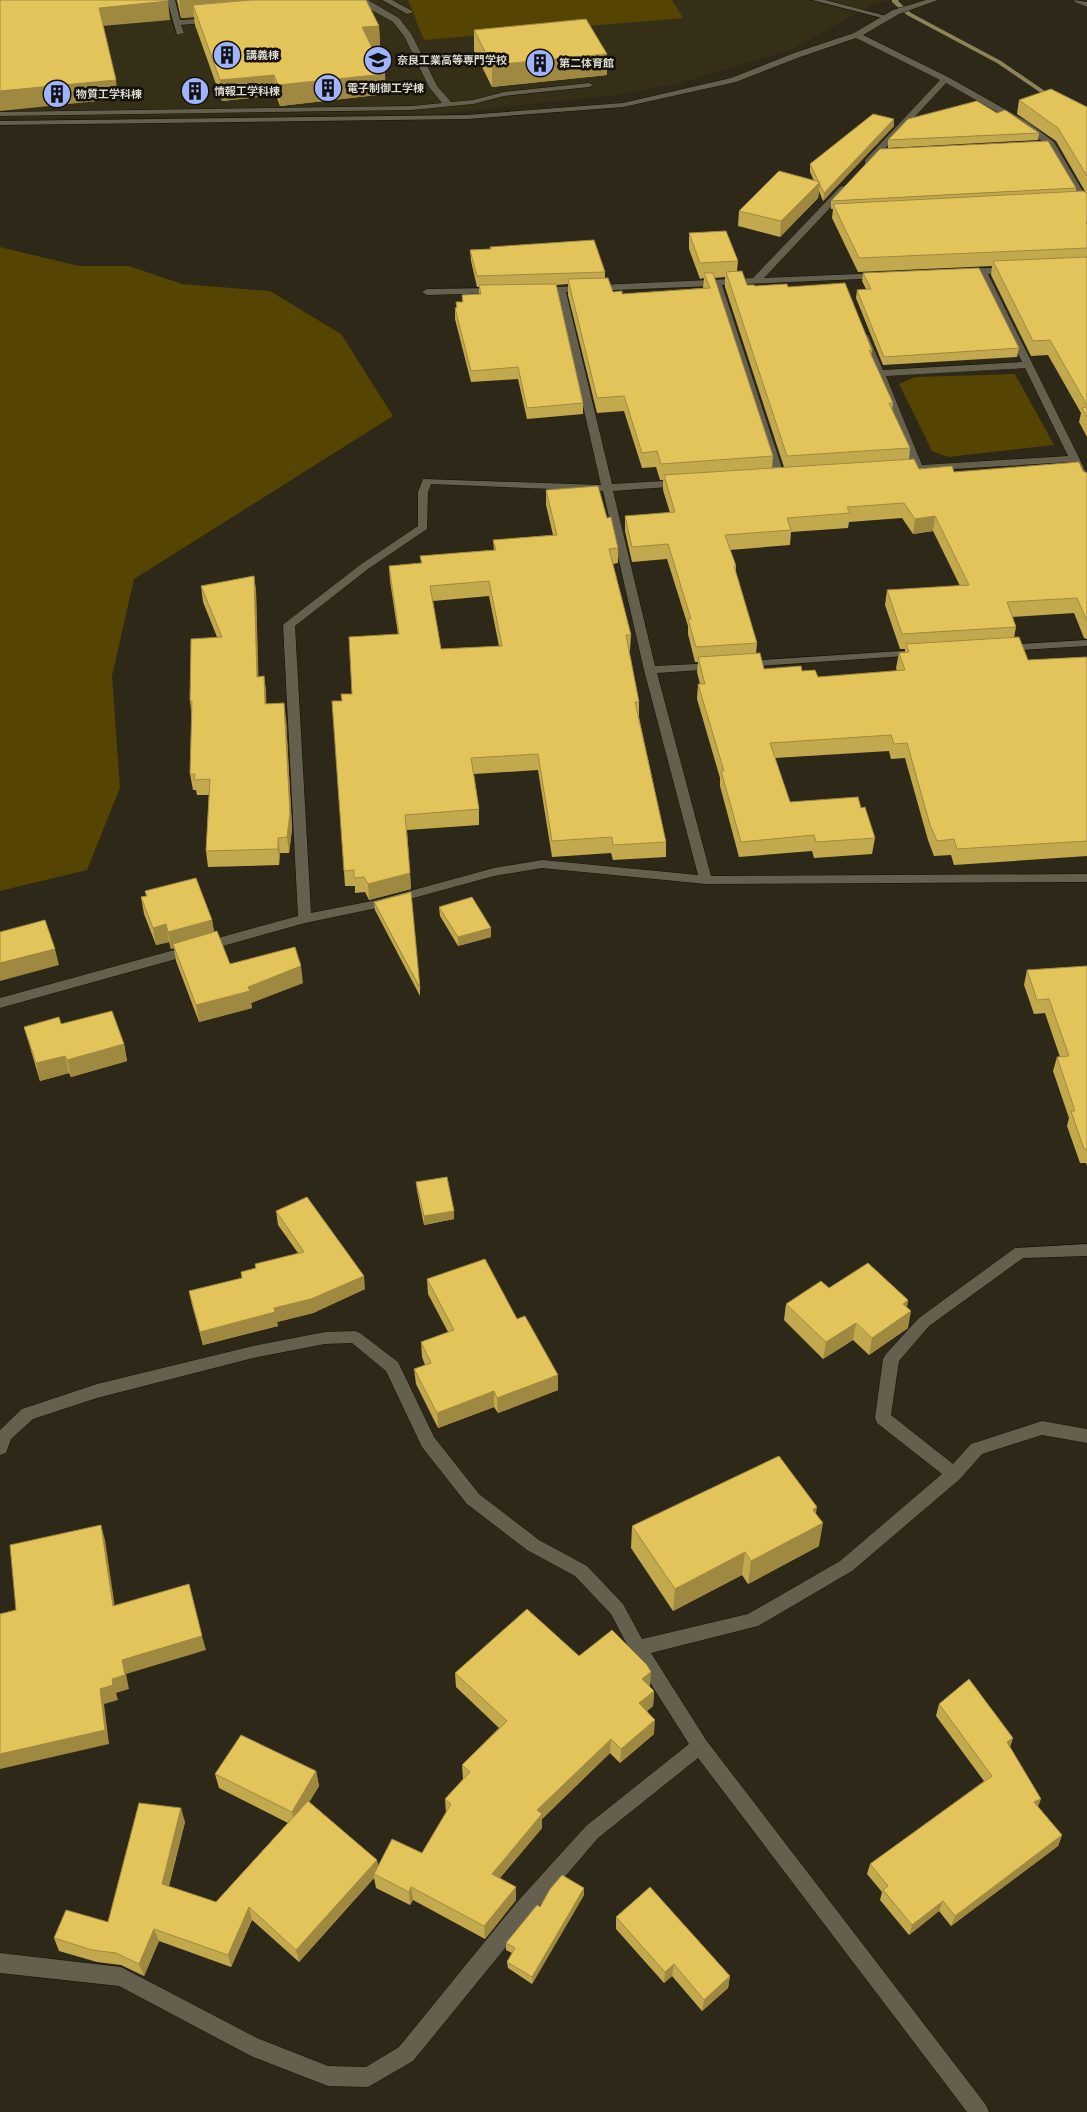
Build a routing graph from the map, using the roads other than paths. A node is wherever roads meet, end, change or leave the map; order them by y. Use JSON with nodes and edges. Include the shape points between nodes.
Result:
{"nodes":[{"id":1,"x":170,"y":0,"type":"edge"},
{"id":2,"x":386,"y":0,"type":"edge"},
{"id":3,"x":816,"y":0,"type":"edge"},
{"id":4,"x":934,"y":0,"type":"edge"},
{"id":5,"x":1078,"y":0,"type":"edge"},
{"id":6,"x":364,"y":4,"type":"edge"},
{"id":7,"x":1087,"y":5,"type":"edge"},
{"id":8,"x":410,"y":12,"type":"dead end"},
{"id":9,"x":886,"y":17,"type":"junction"},
{"id":10,"x":225,"y":18,"type":"edge"},
{"id":11,"x":177,"y":23,"type":"junction"},
{"id":12,"x":180,"y":33,"type":"dead end"},
{"id":13,"x":857,"y":35,"type":"junction"},
{"id":14,"x":945,"y":79,"type":"junction"},
{"id":15,"x":589,"y":85,"type":"dead end"},
{"id":16,"x":449,"y":104,"type":"junction"},
{"id":17,"x":0,"y":114,"type":"edge"},
{"id":18,"x":0,"y":123,"type":"edge"},
{"id":19,"x":1051,"y":144,"type":"junction"},
{"id":20,"x":1032,"y":145,"type":"edge"},
{"id":21,"x":876,"y":153,"type":"junction"},
{"id":22,"x":886,"y":153,"type":"edge"},
{"id":23,"x":864,"y":167,"type":"edge"},
{"id":24,"x":851,"y":180,"type":"edge"},
{"id":25,"x":1075,"y":200,"type":"edge"},
{"id":26,"x":1086,"y":202,"type":"edge"},
{"id":27,"x":1020,"y":269,"type":"edge"},
{"id":28,"x":982,"y":271,"type":"junction"},
{"id":29,"x":954,"y":272,"type":"edge"},
{"id":30,"x":888,"y":275,"type":"edge"},
{"id":31,"x":756,"y":281,"type":"junction"},
{"id":32,"x":717,"y":283,"type":"junction"},
{"id":33,"x":532,"y":290,"type":"edge"},
{"id":34,"x":561,"y":290,"type":"junction"},
{"id":35,"x":504,"y":291,"type":"edge"},
{"id":36,"x":427,"y":292,"type":"dead end"},
{"id":37,"x":862,"y":329,"type":"edge"},
{"id":38,"x":1029,"y":366,"type":"junction"},
{"id":39,"x":880,"y":372,"type":"junction"},
{"id":40,"x":1074,"y":459,"type":"junction"},
{"id":41,"x":918,"y":468,"type":"junction"},
{"id":42,"x":889,"y":470,"type":"edge"},
{"id":43,"x":780,"y":477,"type":"edge"},
{"id":44,"x":693,"y":482,"type":"edge"},
{"id":45,"x":1087,"y":485,"type":"edge"},
{"id":46,"x":606,"y":488,"type":"junction"},
{"id":47,"x":1087,"y":642,"type":"edge"},
{"id":48,"x":998,"y":648,"type":"edge"},
{"id":49,"x":928,"y":652,"type":"edge"},
{"id":50,"x":650,"y":670,"type":"junction"},
{"id":51,"x":1087,"y":878,"type":"edge"},
{"id":52,"x":706,"y":880,"type":"junction"},
{"id":53,"x":305,"y":920,"type":"junction"},
{"id":54,"x":0,"y":1003,"type":"edge"},
{"id":55,"x":1087,"y":1250,"type":"edge"},
{"id":56,"x":1087,"y":1436,"type":"edge"},
{"id":57,"x":0,"y":1448,"type":"edge"},
{"id":58,"x":954,"y":1474,"type":"junction"},
{"id":59,"x":638,"y":1648,"type":"junction"},
{"id":60,"x":700,"y":1746,"type":"junction"},
{"id":61,"x":0,"y":1963,"type":"edge"},
{"id":62,"x":979,"y":2112,"type":"edge"}],
"edges":[{"from":1,"to":11,"type":"street"},
{"from":2,"to":8,"type":"street"},
{"from":3,"to":9,"type":"street"},
{"from":4,"to":9,"type":"street"},
{"from":5,"to":7,"type":"street"},
{"from":6,"to":16,"type":"street","via":[[396,20],[408,36],[433,87]]},
{"from":9,"to":13,"type":"street"},
{"from":10,"to":11,"type":"street"},
{"from":11,"to":12,"type":"street"},
{"from":13,"to":14,"type":"street"},
{"from":13,"to":18,"type":"street","via":[[733,80],[623,105],[467,117]]},
{"from":14,"to":19,"type":"street","via":[[1025,124]]},
{"from":14,"to":21,"type":"street"},
{"from":15,"to":16,"type":"street","via":[[504,94]]},
{"from":16,"to":17,"type":"street","via":[[412,108]]},
{"from":19,"to":20,"type":"street"},
{"from":19,"to":26,"type":"street"},
{"from":21,"to":22,"type":"street"},
{"from":21,"to":23,"type":"street"},
{"from":24,"to":31,"type":"street","via":[[824,214]]},
{"from":25,"to":26,"type":"street"},
{"from":27,"to":28,"type":"street"},
{"from":28,"to":29,"type":"street"},
{"from":28,"to":38,"type":"street"},
{"from":30,"to":31,"type":"street","via":[[843,282]]},
{"from":31,"to":32,"type":"street"},
{"from":32,"to":34,"type":"street"},
{"from":32,"to":43,"type":"street"},
{"from":33,"to":34,"type":"street"},
{"from":34,"to":46,"type":"street"},
{"from":35,"to":36,"type":"street"},
{"from":37,"to":39,"type":"street"},
{"from":38,"to":39,"type":"street"},
{"from":38,"to":40,"type":"street"},
{"from":39,"to":41,"type":"street"},
{"from":40,"to":41,"type":"street"},
{"from":40,"to":45,"type":"street"},
{"from":41,"to":42,"type":"street"},
{"from":44,"to":46,"type":"street"},
{"from":46,"to":50,"type":"street"},
{"from":46,"to":53,"type":"street","via":[[427,481],[422,492],[423,527],[364,567],[289,625]]},
{"from":47,"to":48,"type":"street"},
{"from":49,"to":50,"type":"street"},
{"from":50,"to":52,"type":"street"},
{"from":51,"to":52,"type":"street"},
{"from":52,"to":53,"type":"street","via":[[542,864],[494,872]]},
{"from":53,"to":54,"type":"street"},
{"from":55,"to":58,"type":"street","via":[[1020,1252],[924,1322],[891,1359],[883,1418]]},
{"from":56,"to":58,"type":"street","via":[[1042,1428],[977,1449]]},
{"from":57,"to":59,"type":"street","via":[[5,1435],[28,1414],[97,1391],[253,1352],[325,1338],[356,1337],[392,1367],[428,1442],[473,1500],[533,1545],[581,1571],[617,1609]]},
{"from":58,"to":59,"type":"street","via":[[846,1566],[752,1621]]},
{"from":59,"to":60,"type":"street"},
{"from":60,"to":61,"type":"street","via":[[592,1832],[406,2054],[368,2077],[328,2076],[251,2046],[121,1977]]},
{"from":60,"to":62,"type":"street"}]}
